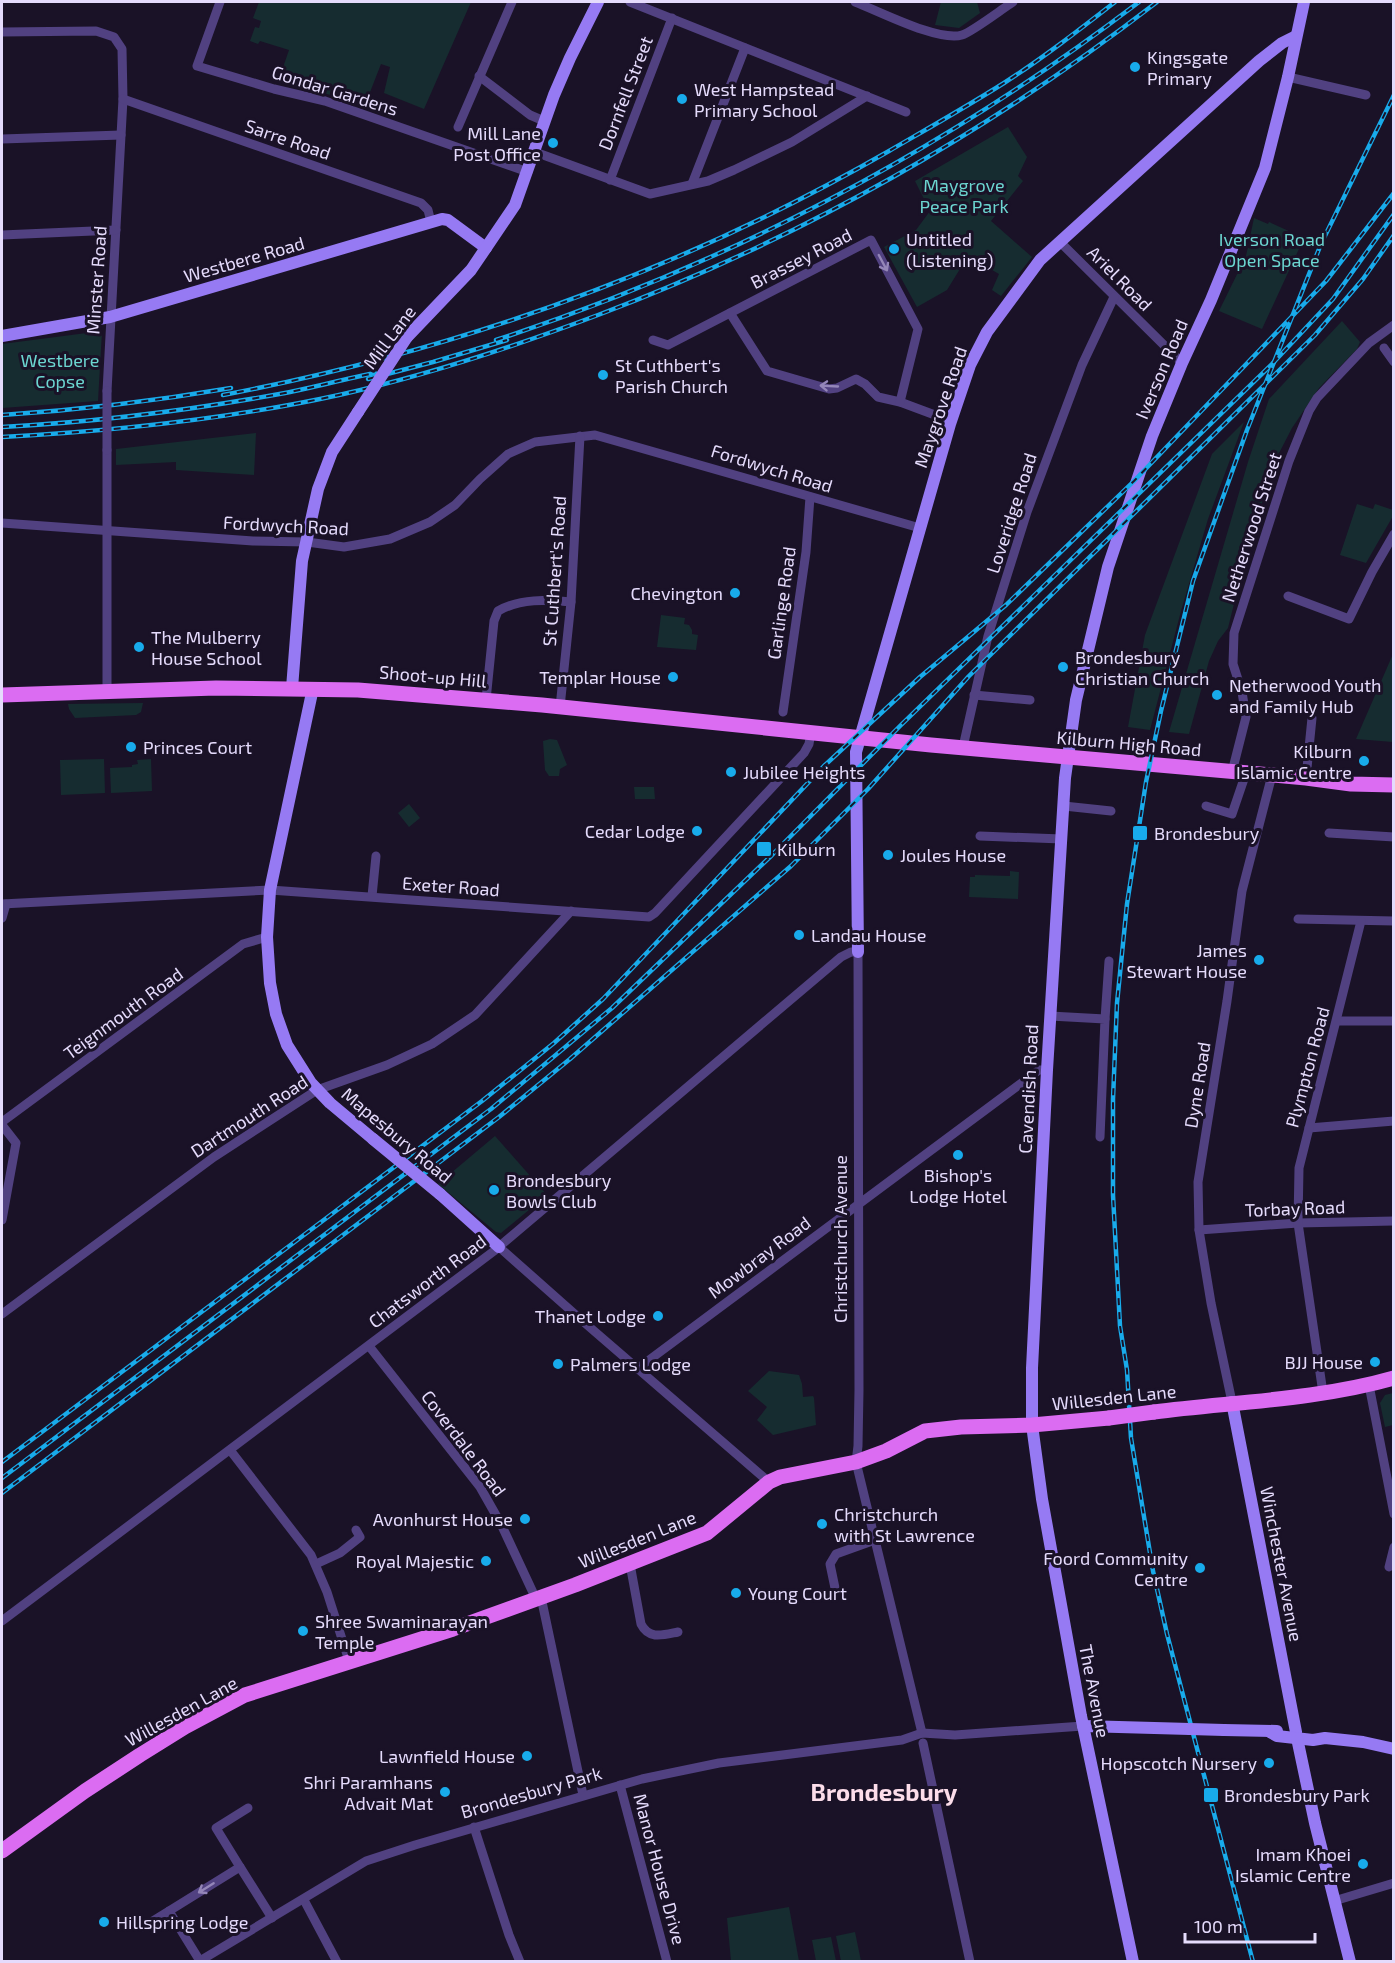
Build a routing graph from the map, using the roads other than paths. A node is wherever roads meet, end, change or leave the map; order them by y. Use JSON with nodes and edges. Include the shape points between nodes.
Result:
{"nodes":[{"id":1,"x":220,"y":2,"type":"edge"},
{"id":2,"x":512,"y":2,"type":"edge"},
{"id":3,"x":598,"y":2,"type":"edge"},
{"id":4,"x":630,"y":2,"type":"edge"},
{"id":5,"x":855,"y":2,"type":"edge"},
{"id":6,"x":1013,"y":2,"type":"edge"},
{"id":7,"x":1304,"y":2,"type":"edge"},
{"id":8,"x":672,"y":18,"type":"junction"},
{"id":9,"x":2,"y":32,"type":"edge"},
{"id":10,"x":1296,"y":36,"type":"junction"},
{"id":11,"x":745,"y":48,"type":"junction"},
{"id":12,"x":479,"y":76,"type":"junction"},
{"id":13,"x":1288,"y":77,"type":"junction"},
{"id":14,"x":867,"y":96,"type":"junction"},
{"id":15,"x":1366,"y":96,"type":"dead end"},
{"id":16,"x":123,"y":99,"type":"junction"},
{"id":17,"x":906,"y":112,"type":"dead end"},
{"id":18,"x":544,"y":121,"type":"junction"},
{"id":19,"x":458,"y":127,"type":"dead end"},
{"id":20,"x":121,"y":135,"type":"junction"},
{"id":21,"x":2,"y":139,"type":"edge"},
{"id":22,"x":535,"y":152,"type":"junction"},
{"id":23,"x":528,"y":172,"type":"junction"},
{"id":24,"x":610,"y":180,"type":"junction"},
{"id":25,"x":692,"y":184,"type":"junction"},
{"id":26,"x":431,"y":222,"type":"junction"},
{"id":27,"x":116,"y":230,"type":"junction"},
{"id":28,"x":2,"y":235,"type":"edge"},
{"id":29,"x":1060,"y":242,"type":"junction"},
{"id":30,"x":486,"y":248,"type":"junction"},
{"id":31,"x":1114,"y":297,"type":"junction"},
{"id":32,"x":730,"y":313,"type":"junction"},
{"id":33,"x":110,"y":317,"type":"junction"},
{"id":34,"x":1394,"y":325,"type":"edge"},
{"id":35,"x":2,"y":336,"type":"edge"},
{"id":36,"x":652,"y":340,"type":"dead end"},
{"id":37,"x":1384,"y":348,"type":"dead end"},
{"id":38,"x":1394,"y":362,"type":"edge"},
{"id":39,"x":1182,"y":363,"type":"junction"},
{"id":40,"x":900,"y":402,"type":"junction"},
{"id":41,"x":951,"y":421,"type":"junction"},
{"id":42,"x":580,"y":436,"type":"junction"},
{"id":43,"x":810,"y":497,"type":"junction"},
{"id":44,"x":2,"y":523,"type":"edge"},
{"id":45,"x":920,"y":528,"type":"junction"},
{"id":46,"x":105,"y":531,"type":"junction"},
{"id":47,"x":1394,"y":534,"type":"edge"},
{"id":48,"x":307,"y":542,"type":"junction"},
{"id":49,"x":1288,"y":596,"type":"dead end"},
{"id":50,"x":571,"y":602,"type":"junction"},
{"id":51,"x":292,"y":688,"type":"junction"},
{"id":52,"x":313,"y":688,"type":"junction"},
{"id":53,"x":107,"y":692,"type":"junction"},
{"id":54,"x":2,"y":695,"type":"edge"},
{"id":55,"x":974,"y":695,"type":"junction"},
{"id":56,"x":486,"y":700,"type":"junction"},
{"id":57,"x":1030,"y":700,"type":"dead end"},
{"id":58,"x":560,"y":707,"type":"junction"},
{"id":59,"x":783,"y":712,"type":"dead end"},
{"id":60,"x":1312,"y":718,"type":"dead end"},
{"id":61,"x":811,"y":732,"type":"junction"},
{"id":62,"x":860,"y":736,"type":"junction"},
{"id":63,"x":963,"y":747,"type":"junction"},
{"id":64,"x":1068,"y":757,"type":"junction"},
{"id":65,"x":1239,"y":773,"type":"junction"},
{"id":66,"x":1272,"y":775,"type":"junction"},
{"id":67,"x":1306,"y":778,"type":"junction"},
{"id":68,"x":1394,"y":785,"type":"edge"},
{"id":69,"x":1064,"y":806,"type":"junction"},
{"id":70,"x":1206,"y":806,"type":"dead end"},
{"id":71,"x":1111,"y":811,"type":"dead end"},
{"id":72,"x":1329,"y":833,"type":"dead end"},
{"id":73,"x":980,"y":836,"type":"dead end"},
{"id":74,"x":1394,"y":837,"type":"edge"},
{"id":75,"x":1062,"y":839,"type":"junction"},
{"id":76,"x":376,"y":856,"type":"dead end"},
{"id":77,"x":270,"y":890,"type":"junction"},
{"id":78,"x":372,"y":896,"type":"junction"},
{"id":79,"x":4,"y":904,"type":"edge"},
{"id":80,"x":571,"y":911,"type":"junction"},
{"id":81,"x":2,"y":918,"type":"edge"},
{"id":82,"x":1298,"y":919,"type":"dead end"},
{"id":83,"x":1361,"y":921,"type":"junction"},
{"id":84,"x":1394,"y":921,"type":"edge"},
{"id":85,"x":267,"y":937,"type":"junction"},
{"id":86,"x":858,"y":951,"type":"junction"},
{"id":87,"x":1109,"y":961,"type":"dead end"},
{"id":88,"x":1050,"y":1016,"type":"junction"},
{"id":89,"x":1105,"y":1019,"type":"junction"},
{"id":90,"x":1336,"y":1021,"type":"junction"},
{"id":91,"x":1394,"y":1021,"type":"edge"},
{"id":92,"x":1047,"y":1070,"type":"junction"},
{"id":93,"x":317,"y":1090,"type":"junction"},
{"id":94,"x":1394,"y":1121,"type":"edge"},
{"id":95,"x":2,"y":1124,"type":"edge"},
{"id":96,"x":1309,"y":1128,"type":"junction"},
{"id":97,"x":1100,"y":1137,"type":"dead end"},
{"id":98,"x":858,"y":1203,"type":"junction"},
{"id":99,"x":2,"y":1220,"type":"edge"},
{"id":100,"x":1394,"y":1221,"type":"edge"},
{"id":101,"x":1298,"y":1223,"type":"junction"},
{"id":102,"x":1199,"y":1230,"type":"junction"},
{"id":103,"x":499,"y":1247,"type":"junction"},
{"id":104,"x":2,"y":1311,"type":"edge"},
{"id":105,"x":369,"y":1346,"type":"junction"},
{"id":106,"x":637,"y":1369,"type":"junction"},
{"id":107,"x":1394,"y":1378,"type":"edge"},
{"id":108,"x":1369,"y":1385,"type":"junction"},
{"id":109,"x":1323,"y":1393,"type":"junction"},
{"id":110,"x":1232,"y":1402,"type":"junction"},
{"id":111,"x":1032,"y":1425,"type":"junction"},
{"id":112,"x":230,"y":1450,"type":"junction"},
{"id":113,"x":856,"y":1462,"type":"junction"},
{"id":114,"x":769,"y":1482,"type":"junction"},
{"id":115,"x":1394,"y":1514,"type":"edge"},
{"id":116,"x":356,"y":1530,"type":"dead end"},
{"id":117,"x":875,"y":1540,"type":"junction"},
{"id":118,"x":1394,"y":1547,"type":"edge"},
{"id":119,"x":316,"y":1564,"type":"junction"},
{"id":120,"x":630,"y":1564,"type":"junction"},
{"id":121,"x":1389,"y":1567,"type":"dead end"},
{"id":122,"x":835,"y":1588,"type":"dead end"},
{"id":123,"x":538,"y":1598,"type":"junction"},
{"id":124,"x":2,"y":1621,"type":"edge"},
{"id":125,"x":678,"y":1632,"type":"dead end"},
{"id":126,"x":349,"y":1661,"type":"junction"},
{"id":127,"x":1083,"y":1726,"type":"junction"},
{"id":128,"x":1296,"y":1735,"type":"junction"},
{"id":129,"x":922,"y":1738,"type":"junction"},
{"id":130,"x":1394,"y":1749,"type":"edge"},
{"id":131,"x":620,"y":1785,"type":"junction"},
{"id":132,"x":583,"y":1795,"type":"junction"},
{"id":133,"x":248,"y":1808,"type":"dead end"},
{"id":134,"x":474,"y":1827,"type":"junction"},
{"id":135,"x":2,"y":1851,"type":"edge"},
{"id":136,"x":240,"y":1867,"type":"junction"},
{"id":137,"x":1393,"y":1885,"type":"edge"},
{"id":138,"x":304,"y":1900,"type":"junction"},
{"id":139,"x":1334,"y":1901,"type":"junction"},
{"id":140,"x":169,"y":1911,"type":"junction"},
{"id":141,"x":272,"y":1918,"type":"junction"},
{"id":142,"x":143,"y":1927,"type":"dead end"},
{"id":143,"x":199,"y":1961,"type":"edge"},
{"id":144,"x":337,"y":1962,"type":"edge"},
{"id":145,"x":520,"y":1962,"type":"edge"},
{"id":146,"x":667,"y":1962,"type":"edge"},
{"id":147,"x":970,"y":1962,"type":"edge"},
{"id":148,"x":1133,"y":1962,"type":"edge"},
{"id":149,"x":1350,"y":1962,"type":"edge"}],
"edges":[{"from":1,"to":23,"type":"street","name":"Gondar Gardens","via":[[197,66],[325,101]]},
{"from":2,"to":12,"type":"street"},
{"from":3,"to":18,"type":"street","name":"Mill Lane"},
{"from":4,"to":8,"type":"street"},
{"from":5,"to":6,"type":"street","via":[[923,30],[949,36],[962,35]]},
{"from":7,"to":10,"type":"street","name":"Iverson Road"},
{"from":8,"to":11,"type":"street"},
{"from":8,"to":24,"type":"street","name":"Dornfell Street"},
{"from":9,"to":16,"type":"street","name":"Minster Road","via":[[96,31],[114,37],[122,49]]},
{"from":10,"to":13,"type":"street","name":"Iverson Road"},
{"from":10,"to":29,"type":"street","name":"Maygrove Road","via":[[1259,61]]},
{"from":11,"to":14,"type":"street"},
{"from":11,"to":25,"type":"street"},
{"from":12,"to":18,"type":"street","via":[[530,115]]},
{"from":12,"to":19,"type":"street"},
{"from":13,"to":15,"type":"street"},
{"from":13,"to":39,"type":"street","name":"Iverson Road","via":[[1265,168]]},
{"from":14,"to":17,"type":"street"},
{"from":14,"to":25,"type":"street","via":[[792,142],[708,181]]},
{"from":16,"to":20,"type":"street","name":"Minster Road"},
{"from":16,"to":26,"type":"street","name":"Sarre Road","via":[[421,203]]},
{"from":18,"to":22,"type":"street","name":"Mill Lane"},
{"from":20,"to":21,"type":"street"},
{"from":20,"to":27,"type":"street","name":"Minster Road"},
{"from":22,"to":23,"type":"street","name":"Mill Lane"},
{"from":22,"to":24,"type":"street"},
{"from":23,"to":30,"type":"street","name":"Mill Lane","via":[[515,205]]},
{"from":24,"to":25,"type":"street","via":[[650,194]]},
{"from":26,"to":30,"type":"street","name":"Westbere Road","via":[[448,220]]},
{"from":26,"to":33,"type":"street","name":"Westbere Road"},
{"from":27,"to":28,"type":"street"},
{"from":27,"to":33,"type":"street","name":"Minster Road"},
{"from":29,"to":31,"type":"street","name":"Ariel Road"},
{"from":29,"to":41,"type":"street","name":"Maygrove Road","via":[[1041,260],[987,332],[970,365]]},
{"from":30,"to":48,"type":"street","name":"Mill Lane","bridge":true,"via":[[452,292],[406,337],[332,452],[318,489]]},
{"from":31,"to":39,"type":"street","name":"Ariel Road"},
{"from":31,"to":55,"type":"street","name":"Loveridge Road","via":[[1082,365],[1027,512]]},
{"from":32,"to":36,"type":"street","name":"Brassey Road","via":[[668,345]]},
{"from":40,"to":32,"type":"street","one_way":true,"via":[[878,397],[856,379],[829,388],[767,371]]},
{"from":32,"to":40,"type":"street","name":"Brassey Road","one_way":true,"via":[[871,240],[918,329]]},
{"from":33,"to":35,"type":"street","name":"Westbere Road"},
{"from":33,"to":46,"type":"street","name":"Minster Road","bridge":true},
{"from":34,"to":65,"type":"street","name":"Netherwood Street","via":[[1369,343],[1317,398],[1289,461],[1234,633],[1233,664],[1246,717]]},
{"from":37,"to":38,"type":"street"},
{"from":39,"to":64,"type":"street","name":"Iverson Road","via":[[1152,436],[1108,567],[1077,696]]},
{"from":40,"to":41,"type":"street"},
{"from":41,"to":45,"type":"street","name":"Maygrove Road"},
{"from":42,"to":43,"type":"street","name":"Fordwych Road","via":[[595,435]]},
{"from":42,"to":48,"type":"street","name":"Fordwych Road","via":[[535,442],[508,454],[455,505],[430,522],[390,539],[344,547]]},
{"from":42,"to":50,"type":"street","name":"St Cuthbert's Road"},
{"from":43,"to":45,"type":"street","name":"Fordwych Road"},
{"from":43,"to":59,"type":"street","name":"Garlinge Road"},
{"from":44,"to":46,"type":"street","name":"Fordwych Road"},
{"from":45,"to":62,"type":"street","name":"Maygrove Road"},
{"from":46,"to":48,"type":"street","name":"Fordwych Road"},
{"from":46,"to":53,"type":"street","name":"Minster Road"},
{"from":47,"to":49,"type":"street","via":[[1349,619]]},
{"from":48,"to":51,"type":"street","name":"Mill Lane","via":[[302,561]]},
{"from":50,"to":56,"type":"street","via":[[530,601],[498,612]]},
{"from":50,"to":58,"type":"street","name":"St Cuthbert's Road"},
{"from":51,"to":52,"type":"main road","name":"Shoot-up Hill"},
{"from":51,"to":53,"type":"main road","name":"Shoot-up Hill"},
{"from":52,"to":56,"type":"main road","name":"Shoot-up Hill"},
{"from":52,"to":77,"type":"street","name":"Mapesbury Road"},
{"from":53,"to":54,"type":"main road","name":"Shoot-up Hill"},
{"from":55,"to":57,"type":"street"},
{"from":55,"to":63,"type":"street","name":"Loveridge Road"},
{"from":56,"to":58,"type":"main road","name":"Shoot-up Hill"},
{"from":58,"to":61,"type":"main road","name":"Shoot-up Hill"},
{"from":60,"to":67,"type":"street"},
{"from":61,"to":62,"type":"main road","name":"Shoot-up Hill"},
{"from":61,"to":80,"type":"street","name":"Exeter Road","via":[[804,753],[655,913],[649,917]]},
{"from":62,"to":63,"type":"main road","name":"Kilburn High Road"},
{"from":62,"to":86,"type":"street","name":"Christchurch Avenue","via":[[856,752]]},
{"from":63,"to":64,"type":"main road","name":"Kilburn High Road"},
{"from":64,"to":65,"type":"main road","name":"Kilburn High Road"},
{"from":64,"to":69,"type":"street","name":"Cavendish Road"},
{"from":65,"to":66,"type":"main road","name":"Kilburn High Road"},
{"from":65,"to":70,"type":"street","name":"Netherwood Street","via":[[1232,814]]},
{"from":66,"to":67,"type":"main road","name":"Kilburn High Road"},
{"from":66,"to":102,"type":"street","name":"Dyne Road","via":[[1242,891],[1198,1182]]},
{"from":67,"to":68,"type":"main road","name":"Kilburn High Road"},
{"from":69,"to":71,"type":"street"},
{"from":69,"to":75,"type":"street","name":"Cavendish Road"},
{"from":72,"to":74,"type":"street"},
{"from":73,"to":75,"type":"street"},
{"from":75,"to":88,"type":"street","name":"Cavendish Road"},
{"from":76,"to":78,"type":"street"},
{"from":77,"to":78,"type":"street","name":"Exeter Road"},
{"from":77,"to":79,"type":"street","name":"Exeter Road"},
{"from":77,"to":85,"type":"street","name":"Mapesbury Road"},
{"from":78,"to":80,"type":"street","name":"Exeter Road"},
{"from":79,"to":81,"type":"street"},
{"from":80,"to":93,"type":"street","name":"Dartmouth Road","via":[[475,1015],[432,1044]]},
{"from":82,"to":83,"type":"street"},
{"from":83,"to":84,"type":"street"},
{"from":83,"to":90,"type":"street","name":"Plympton Road"},
{"from":85,"to":93,"type":"street","name":"Mapesbury Road","via":[[276,1014],[287,1045]]},
{"from":85,"to":95,"type":"street","name":"Teignmouth Road","via":[[243,944]]},
{"from":86,"to":98,"type":"street","name":"Christchurch Avenue"},
{"from":86,"to":103,"type":"street","name":"Chatsworth Road","via":[[841,957]]},
{"from":87,"to":89,"type":"street"},
{"from":88,"to":89,"type":"street"},
{"from":88,"to":92,"type":"street","name":"Cavendish Road"},
{"from":89,"to":97,"type":"street"},
{"from":90,"to":91,"type":"street"},
{"from":90,"to":96,"type":"street","name":"Plympton Road"},
{"from":92,"to":98,"type":"street","name":"Mowbray Road","via":[[1039,1070]]},
{"from":92,"to":111,"type":"street","name":"Cavendish Road"},
{"from":93,"to":103,"type":"street","name":"Mapesbury Road","bridge":true},
{"from":93,"to":104,"type":"street","name":"Dartmouth Road","via":[[214,1157]]},
{"from":94,"to":96,"type":"street"},
{"from":95,"to":99,"type":"street","via":[[16,1143]]},
{"from":96,"to":101,"type":"street","name":"Plympton Road","via":[[1299,1168]]},
{"from":98,"to":106,"type":"street","name":"Mowbray Road"},
{"from":98,"to":113,"type":"street","name":"Christchurch Avenue"},
{"from":100,"to":101,"type":"street","name":"Torbay Road"},
{"from":101,"to":102,"type":"street","name":"Torbay Road"},
{"from":101,"to":109,"type":"street","name":"Plympton Road"},
{"from":102,"to":110,"type":"street","name":"Dyne Road"},
{"from":103,"to":105,"type":"street","name":"Chatsworth Road"},
{"from":103,"to":106,"type":"street","name":"Mapesbury Road"},
{"from":105,"to":112,"type":"street","name":"Chatsworth Road"},
{"from":105,"to":123,"type":"street","name":"Coverdale Road","via":[[480,1487]]},
{"from":106,"to":114,"type":"street","name":"Mapesbury Road"},
{"from":107,"to":108,"type":"main road","name":"Willesden Lane"},
{"from":108,"to":109,"type":"main road","name":"Willesden Lane"},
{"from":108,"to":115,"type":"street"},
{"from":109,"to":110,"type":"main road","name":"Willesden Lane"},
{"from":110,"to":111,"type":"main road","name":"Willesden Lane","bridge":true},
{"from":110,"to":128,"type":"street","name":"Winchester Avenue"},
{"from":111,"to":113,"type":"main road","name":"Willesden Lane","via":[[925,1431]]},
{"from":111,"to":127,"type":"street","name":"The Avenue","via":[[1041,1499]]},
{"from":112,"to":119,"type":"street"},
{"from":112,"to":124,"type":"street","name":"Chatsworth Road"},
{"from":113,"to":114,"type":"main road","name":"Willesden Lane"},
{"from":113,"to":117,"type":"street","name":"Christchurch Avenue"},
{"from":114,"to":120,"type":"main road","name":"Willesden Lane","via":[[707,1533]]},
{"from":116,"to":119,"type":"street","via":[[360,1538],[352,1545]]},
{"from":117,"to":122,"type":"street","via":[[836,1554],[830,1564]]},
{"from":117,"to":129,"type":"street","name":"Christchurch Avenue"},
{"from":118,"to":121,"type":"street"},
{"from":119,"to":126,"type":"street"},
{"from":120,"to":123,"type":"main road","name":"Willesden Lane"},
{"from":120,"to":125,"type":"street","via":[[645,1631],[650,1635]]},
{"from":123,"to":126,"type":"main road","name":"Willesden Lane"},
{"from":123,"to":132,"type":"street","name":"Coverdale Road"},
{"from":126,"to":135,"type":"main road","name":"Willesden Lane","via":[[244,1695],[140,1755]]},
{"from":127,"to":128,"type":"street","name":"Brondesbury Park","bridge":true},
{"from":127,"to":129,"type":"street","name":"Brondesbury Park"},
{"from":127,"to":148,"type":"street","name":"The Avenue"},
{"from":128,"to":130,"type":"street","name":"Brondesbury Park"},
{"from":128,"to":139,"type":"street","name":"Winchester Avenue"},
{"from":129,"to":131,"type":"street","name":"Brondesbury Park","via":[[719,1763]]},
{"from":129,"to":147,"type":"street","name":"Christchurch Avenue"},
{"from":131,"to":132,"type":"street","name":"Brondesbury Park"},
{"from":131,"to":146,"type":"street","name":"Manor House Drive"},
{"from":132,"to":134,"type":"street","name":"Brondesbury Park"},
{"from":133,"to":136,"type":"street","via":[[216,1828]]},
{"from":134,"to":138,"type":"street","name":"Brondesbury Park","via":[[366,1861]]},
{"from":134,"to":145,"type":"street"},
{"from":136,"to":140,"type":"street","one_way":true},
{"from":136,"to":141,"type":"street"},
{"from":137,"to":139,"type":"street"},
{"from":138,"to":141,"type":"street","name":"Brondesbury Park"},
{"from":138,"to":144,"type":"street"},
{"from":139,"to":149,"type":"street","name":"Winchester Avenue"},
{"from":140,"to":142,"type":"street"},
{"from":140,"to":143,"type":"street"},
{"from":141,"to":143,"type":"street","name":"Brondesbury Park"}]}
